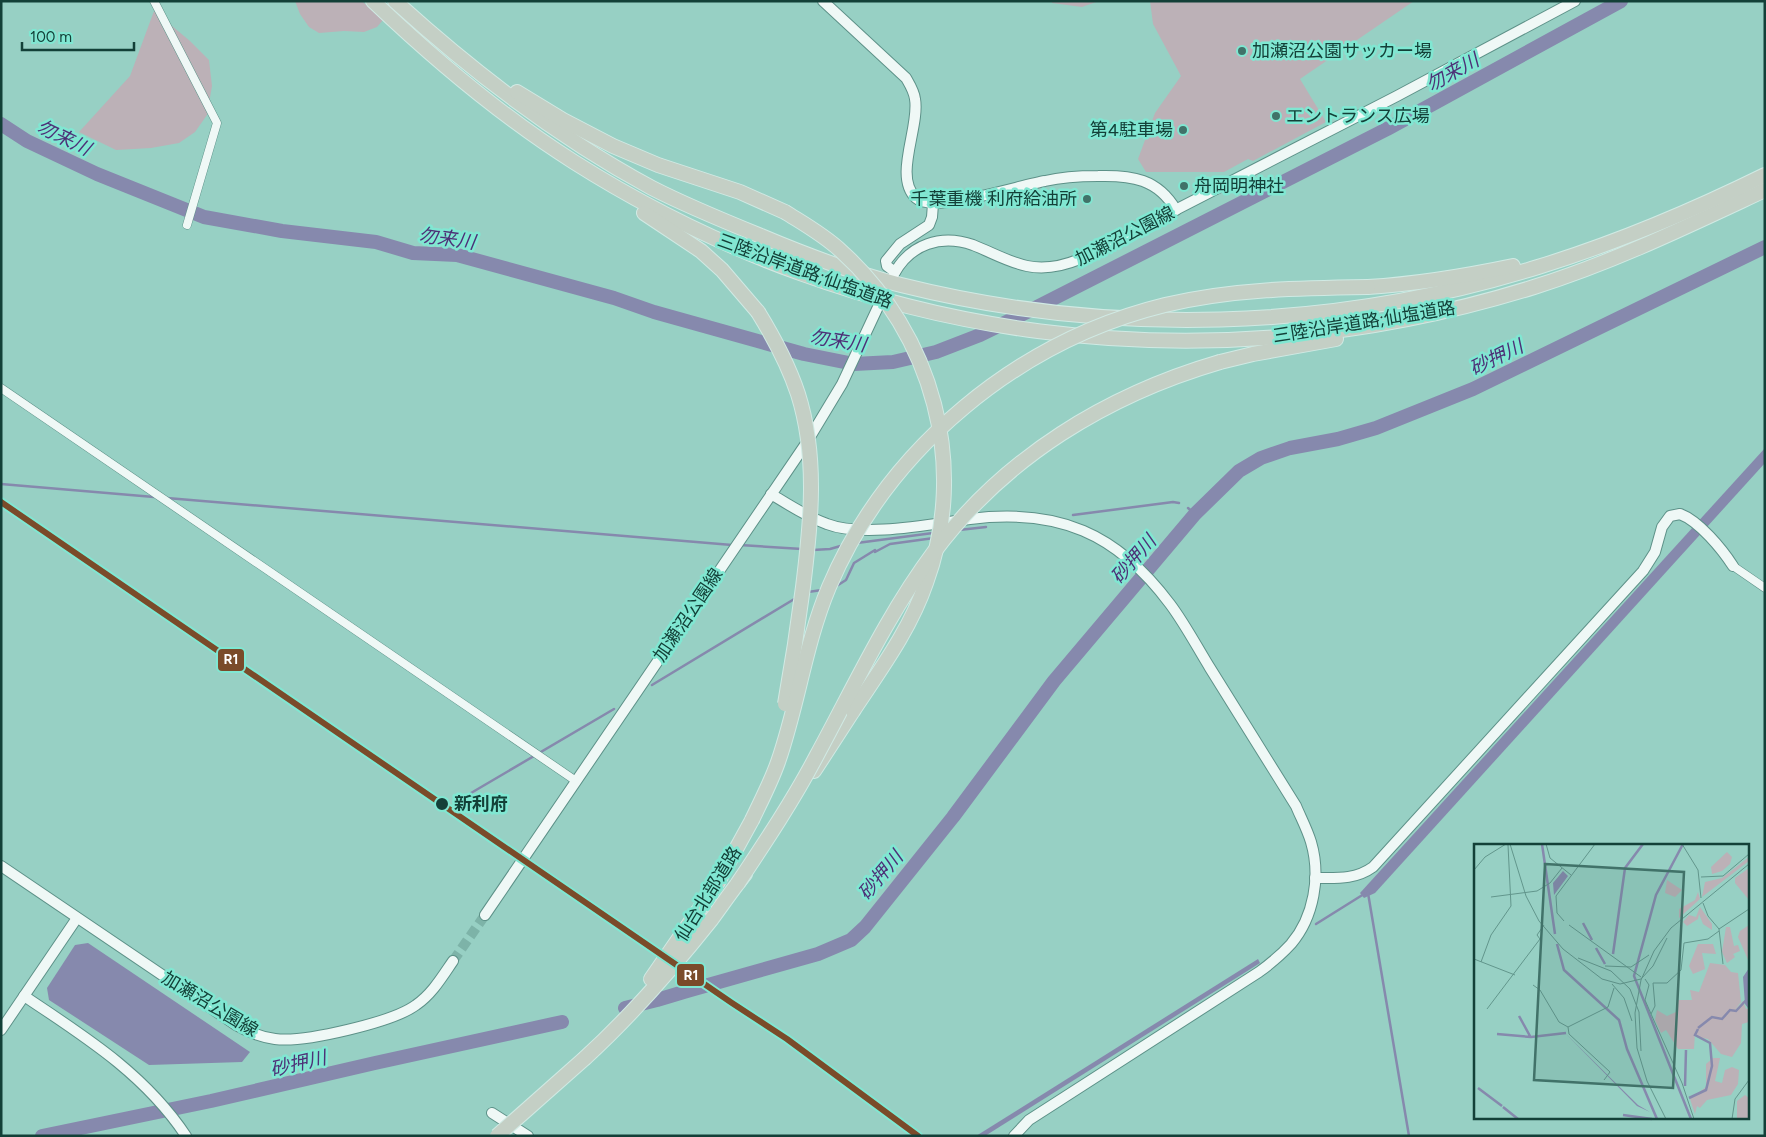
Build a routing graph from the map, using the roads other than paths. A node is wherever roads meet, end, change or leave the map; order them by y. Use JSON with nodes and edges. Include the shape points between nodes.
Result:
{"nodes":[{"id":1,"x":154,"y":1,"type":"edge"},
{"id":2,"x":373,"y":1,"type":"edge"},
{"id":3,"x":395,"y":1,"type":"edge"},
{"id":4,"x":823,"y":1,"type":"edge"},
{"id":5,"x":1575,"y":1,"type":"edge"},
{"id":6,"x":439,"y":40,"type":"junction"},
{"id":7,"x":574,"y":162,"type":"junction"},
{"id":8,"x":1765,"y":175,"type":"edge"},
{"id":9,"x":1765,"y":190,"type":"edge"},
{"id":10,"x":933,"y":204,"type":"junction"},
{"id":11,"x":1176,"y":210,"type":"junction"},
{"id":12,"x":1678,"y":215,"type":"junction"},
{"id":13,"x":187,"y":225,"type":"dead end"},
{"id":14,"x":895,"y":276,"type":"junction"},
{"id":15,"x":1535,"y":286,"type":"junction"},
{"id":16,"x":878,"y":307,"type":"dead end"},
{"id":17,"x":1,"y":388,"type":"edge"},
{"id":18,"x":771,"y":494,"type":"junction"},
{"id":19,"x":1733,"y":566,"type":"joint"},
{"id":20,"x":1765,"y":588,"type":"edge"},
{"id":21,"x":576,"y":781,"type":"junction"},
{"id":22,"x":752,"y":820,"type":"junction"},
{"id":23,"x":1,"y":866,"type":"edge"},
{"id":24,"x":1315,"y":878,"type":"junction"},
{"id":25,"x":738,"y":883,"type":"junction"},
{"id":26,"x":485,"y":915,"type":"tunnel mouth"},
{"id":27,"x":76,"y":918,"type":"junction"},
{"id":28,"x":453,"y":961,"type":"tunnel mouth"},
{"id":29,"x":24,"y":996,"type":"junction"},
{"id":30,"x":1,"y":1030,"type":"edge"},
{"id":31,"x":585,"y":1058,"type":"junction"},
{"id":32,"x":492,"y":1113,"type":"dead end"},
{"id":33,"x":185,"y":1134,"type":"edge"},
{"id":34,"x":497,"y":1136,"type":"edge"},
{"id":35,"x":528,"y":1136,"type":"edge"},
{"id":36,"x":1014,"y":1136,"type":"edge"}],
"edges":[{"from":1,"to":13,"type":"street","via":[[217,123]]},
{"from":2,"to":7,"type":"highway","name":"三陸沿岸道路;仙塩道路","via":[[474,90]]},
{"from":3,"to":6,"type":"highway","name":"三陸沿岸道路;仙塩道路"},
{"from":4,"to":10,"type":"street","via":[[906,78],[912,88],[916,112],[907,181],[916,198]]},
{"from":5,"to":11,"type":"street","name":"加瀬沼公園線"},
{"from":6,"to":14,"type":"highway","name":"三陸沿岸道路;仙塩道路","via":[[520,105],[655,189],[721,220],[848,269]]},
{"from":6,"to":25,"type":"highway","bridge":true,"via":[[515,91],[588,134],[651,162],[740,192],[785,212],[823,236],[850,259],[880,292],[921,363],[938,420],[944,458],[942,518],[926,584],[907,626],[796,800]]},
{"from":7,"to":15,"type":"highway","name":"三陸沿岸道路;仙塩道路","bridge":true,"via":[[707,236],[847,289],[975,322],[1052,334],[1134,340],[1218,341],[1300,335],[1380,324],[1456,308]]},
{"from":7,"to":22,"type":"highway","bridge":true,"via":[[701,251],[722,270],[758,312],[788,367],[798,396],[810,457],[806,562],[790,678],[765,788]]},
{"from":8,"to":12,"type":"highway","name":"三陸沿岸道路;仙塩道路"},
{"from":9,"to":15,"type":"highway","name":"三陸沿岸道路;仙塩道路","via":[[1634,250]]},
{"from":10,"to":11,"type":"street","via":[[961,201],[1061,178],[1106,175],[1132,177],[1157,187]]},
{"from":10,"to":14,"type":"street","via":[[929,225],[900,244],[886,261]]},
{"from":11,"to":14,"type":"street","name":"加瀬沼公園線","via":[[1062,266],[1028,266],[972,245],[943,240],[914,250],[902,261]]},
{"from":12,"to":14,"type":"highway","name":"三陸沿岸道路;仙塩道路","bridge":true,"via":[[1576,255],[1490,281],[1398,301],[1278,316],[1192,320],[1101,318],[1014,308]]},
{"from":12,"to":22,"type":"highway","bridge":true,"via":[[1572,251],[1446,279],[1406,285],[1249,291],[1165,305],[1085,332],[1013,371],[960,411],[924,445],[859,528],[819,612],[778,761]]},
{"from":15,"to":25,"type":"highway","bridge":true,"via":[[1496,302],[1414,324],[1253,354],[1188,371],[1090,415],[1028,456],[953,528],[916,578],[881,635],[794,796]]},
{"from":16,"to":18,"type":"street","name":"加瀬沼公園線","via":[[846,376]]},
{"from":17,"to":21,"type":"street"},
{"from":18,"to":21,"type":"street","name":"加瀬沼公園線"},
{"from":18,"to":24,"type":"street","via":[[828,525],[848,530],[1027,516],[1083,530],[1109,544],[1137,565],[1168,602],[1296,806],[1311,843]]},
{"from":19,"to":20,"type":"street"},
{"from":19,"to":24,"type":"street","via":[[1722,549],[1692,521],[1680,514],[1670,516],[1665,520],[1655,552],[1643,571],[1373,867],[1354,877]]},
{"from":21,"to":26,"type":"street","name":"加瀬沼公園線"},
{"from":22,"to":31,"type":"highway","name":"仙台北部道路","via":[[718,882],[679,940],[625,1013]]},
{"from":23,"to":27,"type":"street","name":"加瀬沼公園線"},
{"from":24,"to":36,"type":"street","via":[[1307,917],[1280,956],[1029,1120]]},
{"from":25,"to":31,"type":"highway","name":"仙台北部道路","via":[[651,992]]},
{"from":27,"to":28,"type":"street","name":"加瀬沼公園線","via":[[236,1024],[275,1039],[302,1039],[400,1014],[430,994]]},
{"from":27,"to":29,"type":"street"},
{"from":29,"to":30,"type":"street"},
{"from":29,"to":33,"type":"street","via":[[126,1068]]},
{"from":31,"to":34,"type":"highway","name":"仙台北部道路","bridge":true},
{"from":32,"to":35,"type":"street"}]}
